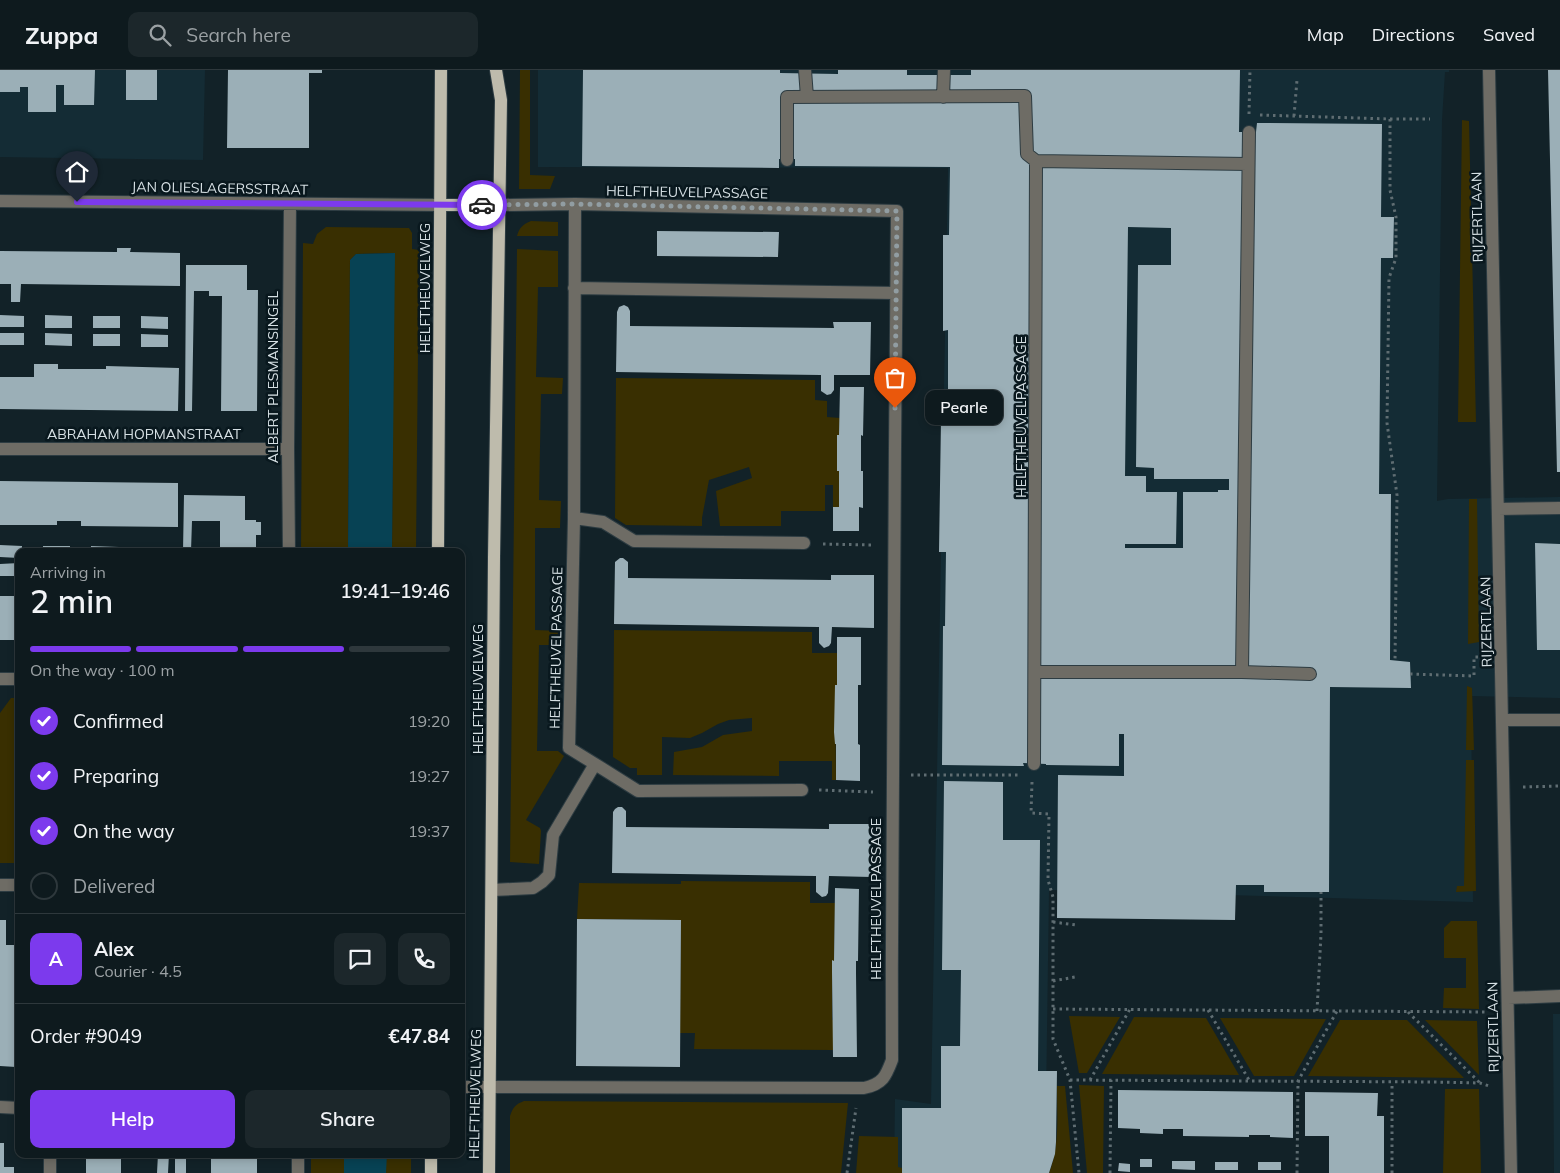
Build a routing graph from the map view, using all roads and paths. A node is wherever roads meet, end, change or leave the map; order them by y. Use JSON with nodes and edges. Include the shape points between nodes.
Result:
{"nodes":[{"id":1,"x":441,"y":70,"type":"edge"},
{"id":2,"x":496,"y":70,"type":"edge"},
{"id":3,"x":805,"y":70,"type":"edge"},
{"id":4,"x":944,"y":70,"type":"edge"},
{"id":5,"x":1250,"y":70,"type":"edge"},
{"id":6,"x":1490,"y":70,"type":"edge"},
{"id":7,"x":1297,"y":80,"type":"dead end"},
{"id":8,"x":942,"y":97,"type":"junction"},
{"id":9,"x":807,"y":98,"type":"junction"},
{"id":10,"x":1249,"y":115,"type":"junction"},
{"id":11,"x":1294,"y":116,"type":"junction"},
{"id":12,"x":1390,"y":119,"type":"junction"},
{"id":13,"x":1430,"y":119,"type":"dead end"},
{"id":14,"x":1249,"y":132,"type":"joint"},
{"id":15,"x":787,"y":160,"type":"dead end"},
{"id":16,"x":1036,"y":161,"type":"junction"},
{"id":17,"x":1248,"y":164,"type":"junction"},
{"id":18,"x":0,"y":201,"type":"edge"},
{"id":19,"x":290,"y":204,"type":"junction"},
{"id":20,"x":574,"y":204,"type":"junction"},
{"id":21,"x":440,"y":205,"type":"junction"},
{"id":22,"x":499,"y":205,"type":"junction"},
{"id":23,"x":574,"y":288,"type":"junction"},
{"id":24,"x":896,"y":293,"type":"junction"},
{"id":25,"x":0,"y":449,"type":"edge"},
{"id":26,"x":288,"y":449,"type":"junction"},
{"id":27,"x":1560,"y":508,"type":"edge"},
{"id":28,"x":1498,"y":509,"type":"junction"},
{"id":29,"x":574,"y":518,"type":"junction"},
{"id":30,"x":804,"y":543,"type":"joint"},
{"id":31,"x":895,"y":545,"type":"junction"},
{"id":32,"x":289,"y":548,"type":"edge"},
{"id":33,"x":438,"y":548,"type":"edge"},
{"id":34,"x":1502,"y":657,"type":"junction"},
{"id":35,"x":1395,"y":661,"type":"dead end"},
{"id":36,"x":1035,"y":672,"type":"junction"},
{"id":37,"x":1242,"y":672,"type":"junction"},
{"id":38,"x":1310,"y":674,"type":"dead end"},
{"id":39,"x":1410,"y":674,"type":"dead end"},
{"id":40,"x":0,"y":679,"type":"edge"},
{"id":41,"x":15,"y":679,"type":"edge"},
{"id":42,"x":1503,"y":720,"type":"junction"},
{"id":43,"x":1560,"y":720,"type":"edge"},
{"id":44,"x":595,"y":764,"type":"junction"},
{"id":45,"x":1033,"y":769,"type":"joint"},
{"id":46,"x":892,"y":775,"type":"junction"},
{"id":47,"x":1022,"y":775,"type":"dead end"},
{"id":48,"x":1560,"y":786,"type":"edge"},
{"id":49,"x":1503,"y":787,"type":"junction"},
{"id":50,"x":802,"y":790,"type":"joint"},
{"id":51,"x":891,"y":793,"type":"junction"},
{"id":52,"x":0,"y":885,"type":"edge"},
{"id":53,"x":15,"y":885,"type":"edge"},
{"id":54,"x":492,"y":890,"type":"junction"},
{"id":55,"x":1320,"y":892,"type":"dead end"},
{"id":56,"x":1053,"y":922,"type":"junction"},
{"id":57,"x":1076,"y":925,"type":"dead end"},
{"id":58,"x":1075,"y":977,"type":"dead end"},
{"id":59,"x":1053,"y":981,"type":"junction"},
{"id":60,"x":1560,"y":996,"type":"edge"},
{"id":61,"x":1508,"y":998,"type":"junction"},
{"id":62,"x":1053,"y":1008,"type":"junction"},
{"id":63,"x":1130,"y":1009,"type":"junction"},
{"id":64,"x":1208,"y":1010,"type":"junction"},
{"id":65,"x":1317,"y":1011,"type":"junction"},
{"id":66,"x":1337,"y":1011,"type":"junction"},
{"id":67,"x":1408,"y":1012,"type":"junction"},
{"id":68,"x":1508,"y":1012,"type":"junction"},
{"id":69,"x":1070,"y":1080,"type":"junction"},
{"id":70,"x":1090,"y":1080,"type":"junction"},
{"id":71,"x":1111,"y":1080,"type":"junction"},
{"id":72,"x":1249,"y":1081,"type":"junction"},
{"id":73,"x":1298,"y":1081,"type":"junction"},
{"id":74,"x":1392,"y":1082,"type":"junction"},
{"id":75,"x":1480,"y":1083,"type":"junction"},
{"id":76,"x":490,"y":1086,"type":"junction"},
{"id":77,"x":465,"y":1087,"type":"edge"},
{"id":78,"x":859,"y":1088,"type":"junction"},
{"id":79,"x":1509,"y":1091,"type":"junction"},
{"id":80,"x":0,"y":1107,"type":"edge"},
{"id":81,"x":15,"y":1108,"type":"edge"},
{"id":82,"x":50,"y":1158,"type":"edge"},
{"id":83,"x":298,"y":1158,"type":"edge"},
{"id":84,"x":431,"y":1158,"type":"edge"},
{"id":85,"x":50,"y":1173,"type":"edge"},
{"id":86,"x":298,"y":1173,"type":"edge"},
{"id":87,"x":430,"y":1173,"type":"edge"},
{"id":88,"x":489,"y":1173,"type":"edge"},
{"id":89,"x":847,"y":1173,"type":"edge"},
{"id":90,"x":1079,"y":1173,"type":"edge"},
{"id":91,"x":1110,"y":1173,"type":"edge"},
{"id":92,"x":1297,"y":1173,"type":"edge"},
{"id":93,"x":1392,"y":1173,"type":"edge"},
{"id":94,"x":1511,"y":1173,"type":"edge"}],
"edges":[{"from":1,"to":21,"type":"main road","name":"HELFTHEUVELWEG"},
{"from":2,"to":22,"type":"main road","name":"HELFTHEUVELWEG","via":[[501,100]]},
{"from":3,"to":9,"type":"street"},
{"from":4,"to":8,"type":"street"},
{"from":5,"to":10,"type":"path"},
{"from":6,"to":28,"type":"street","name":"RIJZERTLAAN"},
{"from":7,"to":11,"type":"path"},
{"from":8,"to":9,"type":"street","name":"HELFTHEUVELPASSAGE"},
{"from":8,"to":16,"type":"street","name":"HELFTHEUVELPASSAGE","via":[[1025,96],[1027,154]]},
{"from":9,"to":15,"type":"street","name":"HELFTHEUVELPASSAGE","via":[[787,97]]},
{"from":10,"to":11,"type":"path"},
{"from":10,"to":14,"type":"path"},
{"from":11,"to":12,"type":"path"},
{"from":12,"to":13,"type":"path"},
{"from":12,"to":35,"type":"path","via":[[1390,190],[1396,217],[1396,258],[1389,278],[1387,423],[1397,495]]},
{"from":14,"to":17,"type":"street"},
{"from":16,"to":17,"type":"street"},
{"from":16,"to":36,"type":"street","name":"HELFTHEUVELPASSAGE"},
{"from":17,"to":37,"type":"street"},
{"from":18,"to":19,"type":"street","name":"JAN OLIESLAGERSSTRAAT"},
{"from":19,"to":21,"type":"street","name":"JAN OLIESLAGERSSTRAAT"},
{"from":19,"to":26,"type":"street","name":"ALBERT PLESMANSINGEL"},
{"from":20,"to":22,"type":"street","name":"HELFTHEUVELPASSAGE"},
{"from":20,"to":23,"type":"street","name":"HELFTHEUVELPASSAGE"},
{"from":20,"to":24,"type":"street","name":"HELFTHEUVELPASSAGE","via":[[897,211]]},
{"from":21,"to":22,"type":"main road","name":"HELFTHEUVELWEG"},
{"from":21,"to":33,"type":"main road","name":"HELFTHEUVELWEG"},
{"from":22,"to":54,"type":"main road","name":"HELFTHEUVELWEG"},
{"from":23,"to":24,"type":"street"},
{"from":23,"to":29,"type":"street","name":"HELFTHEUVELPASSAGE"},
{"from":24,"to":31,"type":"street","name":"HELFTHEUVELPASSAGE"},
{"from":25,"to":26,"type":"street","name":"ABRAHAM HOPMANSTRAAT"},
{"from":26,"to":32,"type":"street","name":"ALBERT PLESMANSINGEL"},
{"from":27,"to":28,"type":"street"},
{"from":28,"to":34,"type":"street","name":"RIJZERTLAAN"},
{"from":29,"to":30,"type":"street","via":[[602,522],[634,542]]},
{"from":29,"to":44,"type":"street","name":"HELFTHEUVELPASSAGE","via":[[569,748]]},
{"from":30,"to":31,"type":"path"},
{"from":31,"to":46,"type":"street","name":"HELFTHEUVELPASSAGE"},
{"from":34,"to":39,"type":"path","via":[[1474,657],[1474,676]]},
{"from":34,"to":42,"type":"street","name":"RIJZERTLAAN"},
{"from":36,"to":37,"type":"street"},
{"from":36,"to":45,"type":"street","name":"HELFTHEUVELPASSAGE"},
{"from":37,"to":38,"type":"street"},
{"from":40,"to":41,"type":"street"},
{"from":42,"to":43,"type":"street"},
{"from":42,"to":49,"type":"street","name":"RIJZERTLAAN"},
{"from":44,"to":50,"type":"street","name":"HELFTHEUVELPASSAGE","via":[[638,791]]},
{"from":44,"to":54,"type":"street","via":[[553,835],[549,875],[533,888]]},
{"from":45,"to":56,"type":"path","via":[[1032,813],[1049,814],[1048,880],[1053,896]]},
{"from":46,"to":47,"type":"path"},
{"from":46,"to":51,"type":"street","name":"HELFTHEUVELPASSAGE"},
{"from":48,"to":49,"type":"path"},
{"from":49,"to":61,"type":"street","name":"RIJZERTLAAN"},
{"from":50,"to":51,"type":"path"},
{"from":51,"to":78,"type":"street","name":"HELFTHEUVELPASSAGE","via":[[892,1060],[887,1075],[874,1086]]},
{"from":52,"to":53,"type":"street"},
{"from":54,"to":76,"type":"main road","name":"HELFTHEUVELWEG"},
{"from":55,"to":65,"type":"path"},
{"from":56,"to":57,"type":"path"},
{"from":56,"to":59,"type":"path"},
{"from":58,"to":59,"type":"path"},
{"from":59,"to":62,"type":"path"},
{"from":60,"to":61,"type":"street"},
{"from":61,"to":68,"type":"street","name":"RIJZERTLAAN"},
{"from":62,"to":63,"type":"path"},
{"from":62,"to":69,"type":"path","via":[[1053,1039]]},
{"from":63,"to":64,"type":"path"},
{"from":63,"to":70,"type":"path"},
{"from":64,"to":65,"type":"path"},
{"from":64,"to":72,"type":"path"},
{"from":65,"to":66,"type":"path"},
{"from":66,"to":67,"type":"path"},
{"from":66,"to":73,"type":"path"},
{"from":67,"to":68,"type":"path"},
{"from":67,"to":75,"type":"path"},
{"from":68,"to":79,"type":"street","name":"RIJZERTLAAN"},
{"from":69,"to":70,"type":"path"},
{"from":69,"to":90,"type":"path"},
{"from":70,"to":71,"type":"path"},
{"from":71,"to":72,"type":"path"},
{"from":71,"to":91,"type":"path"},
{"from":72,"to":73,"type":"path"},
{"from":73,"to":74,"type":"path"},
{"from":73,"to":92,"type":"path"},
{"from":74,"to":75,"type":"path"},
{"from":74,"to":93,"type":"path"},
{"from":75,"to":79,"type":"path"},
{"from":76,"to":77,"type":"street","name":"HELFTHEUVELPASSAGE"},
{"from":76,"to":78,"type":"street","name":"HELFTHEUVELPASSAGE"},
{"from":76,"to":88,"type":"main road","name":"HELFTHEUVELWEG"},
{"from":78,"to":89,"type":"path"},
{"from":79,"to":94,"type":"street","name":"RIJZERTLAAN"},
{"from":80,"to":81,"type":"street"},
{"from":82,"to":85,"type":"street"},
{"from":83,"to":86,"type":"street"},
{"from":84,"to":87,"type":"main road"}]}
